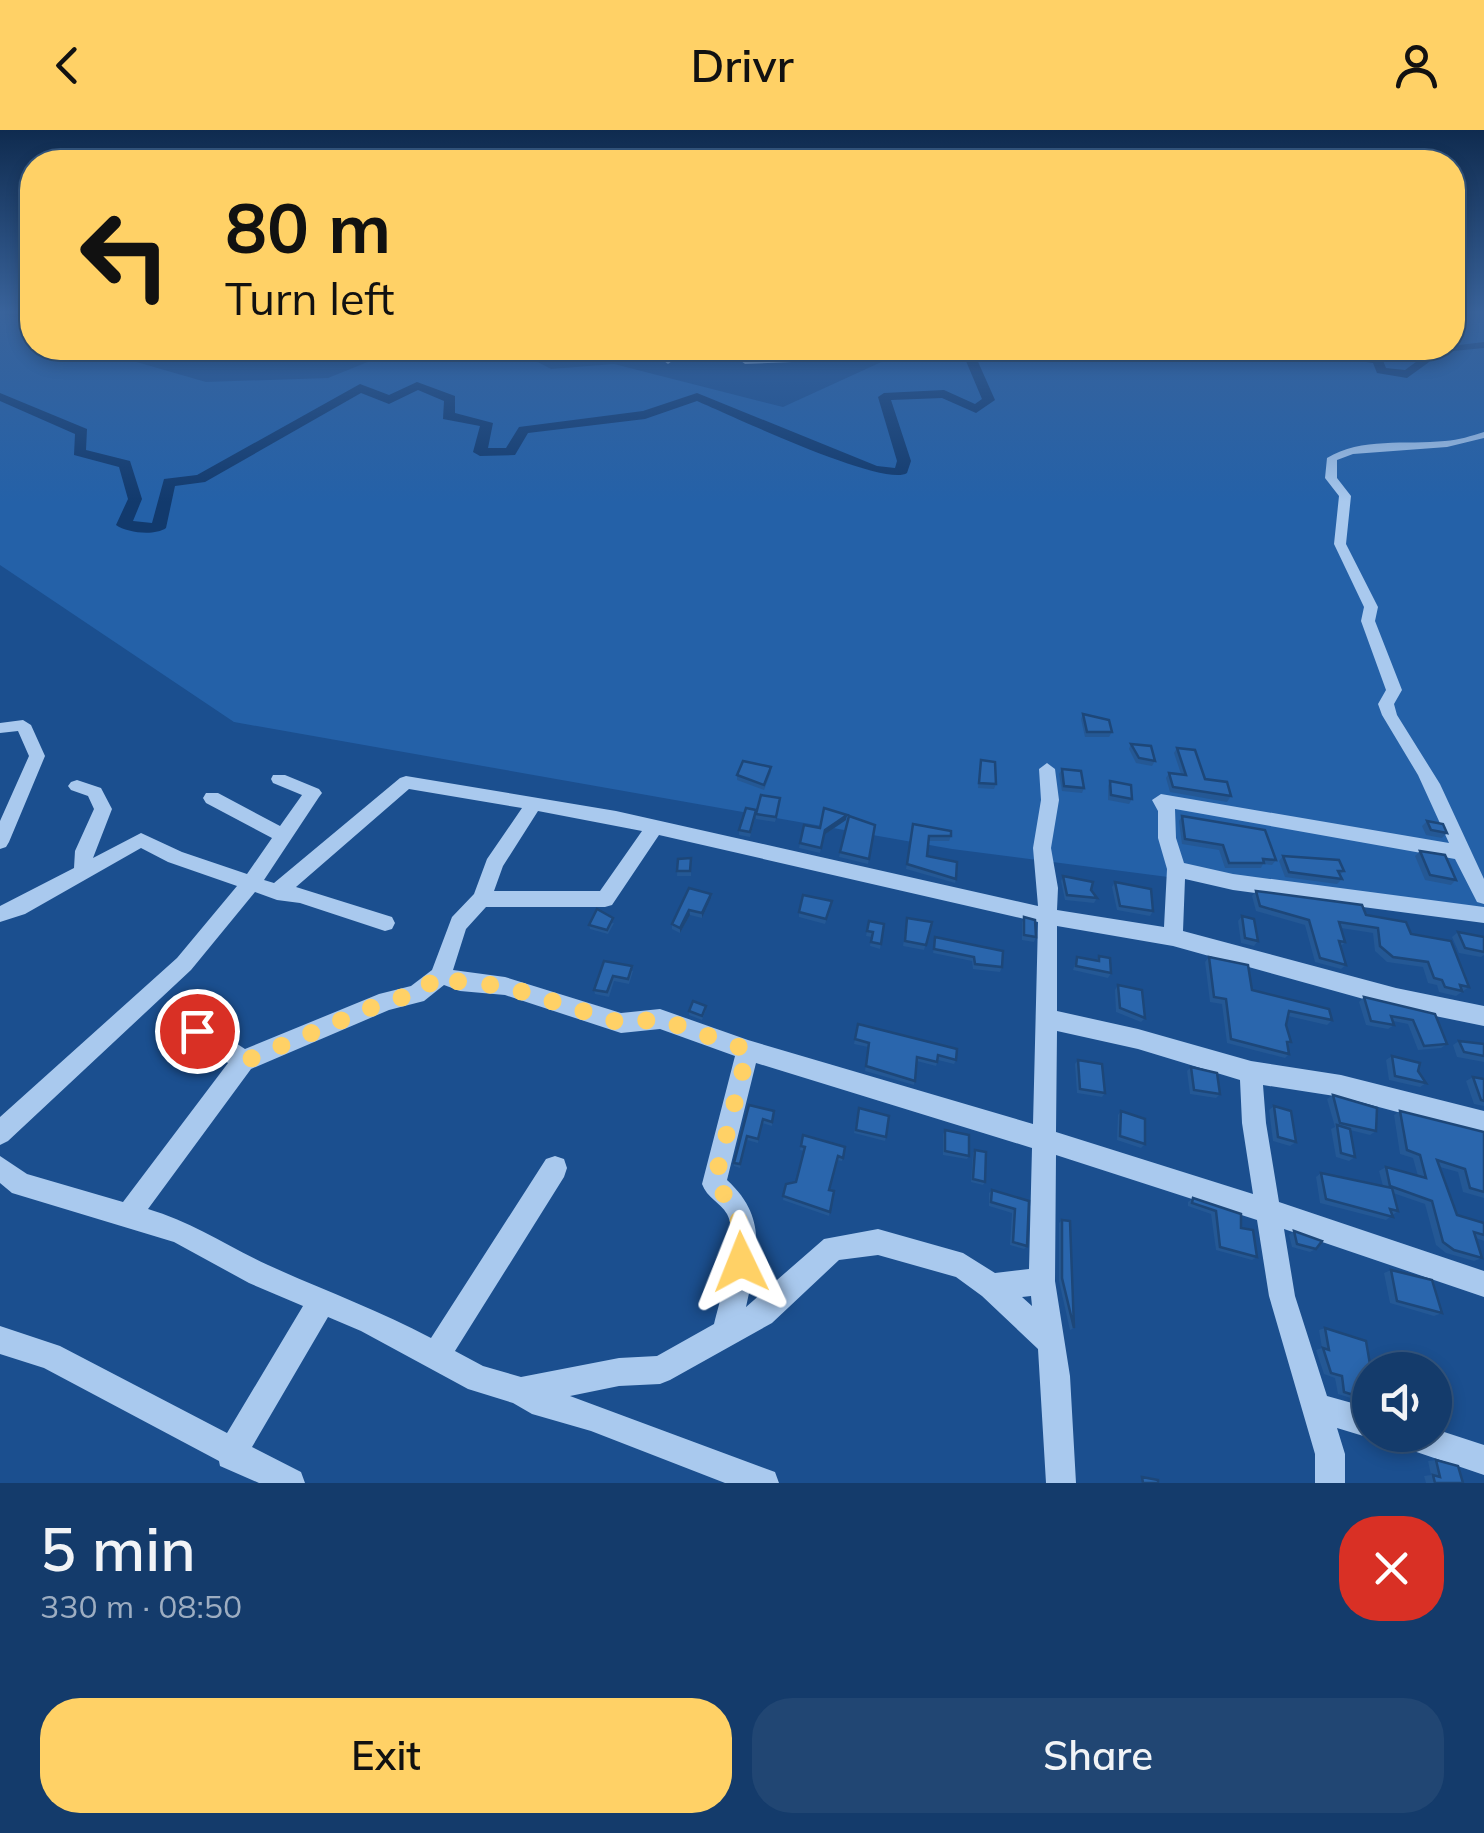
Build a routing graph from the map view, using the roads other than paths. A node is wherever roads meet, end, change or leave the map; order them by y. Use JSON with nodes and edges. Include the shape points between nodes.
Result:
{"nodes":[{"id":1,"x":1484,"y":435,"type":"edge"},
{"id":2,"x":0,"y":728,"type":"edge"},
{"id":3,"x":1046,"y":769,"type":"dead end"},
{"id":4,"x":279,"y":779,"type":"dead end"},
{"id":5,"x":77,"y":786,"type":"dead end"},
{"id":6,"x":212,"y":798,"type":"dead end"},
{"id":7,"x":534,"y":804,"type":"junction"},
{"id":8,"x":652,"y":829,"type":"junction"},
{"id":9,"x":283,"y":836,"type":"junction"},
{"id":10,"x":0,"y":842,"type":"edge"},
{"id":11,"x":1458,"y":852,"type":"junction"},
{"id":12,"x":1176,"y":869,"type":"junction"},
{"id":13,"x":83,"y":871,"type":"junction"},
{"id":14,"x":251,"y":883,"type":"junction"},
{"id":15,"x":276,"y":892,"type":"junction"},
{"id":16,"x":1484,"y":896,"type":"edge"},
{"id":17,"x":482,"y":899,"type":"junction"},
{"id":18,"x":0,"y":914,"type":"edge"},
{"id":19,"x":1484,"y":915,"type":"edge"},
{"id":20,"x":1046,"y":916,"type":"junction"},
{"id":21,"x":384,"y":923,"type":"dead end"},
{"id":22,"x":1173,"y":937,"type":"junction"},
{"id":23,"x":440,"y":975,"type":"junction"},
{"id":24,"x":1484,"y":1016,"type":"edge"},
{"id":25,"x":1048,"y":1019,"type":"junction"},
{"id":26,"x":186,"y":1023,"type":"dead end"},
{"id":27,"x":748,"y":1050,"type":"junction"},
{"id":28,"x":243,"y":1062,"type":"junction"},
{"id":29,"x":1251,"y":1072,"type":"junction"},
{"id":30,"x":1484,"y":1123,"type":"edge"},
{"id":31,"x":0,"y":1133,"type":"edge"},
{"id":32,"x":1043,"y":1140,"type":"junction"},
{"id":33,"x":0,"y":1168,"type":"edge"},
{"id":34,"x":555,"y":1168,"type":"dead end"},
{"id":35,"x":1269,"y":1211,"type":"junction"},
{"id":36,"x":130,"y":1213,"type":"junction"},
{"id":37,"x":1042,"y":1281,"type":"junction"},
{"id":38,"x":1484,"y":1284,"type":"edge"},
{"id":39,"x":991,"y":1287,"type":"junction"},
{"id":40,"x":322,"y":1300,"type":"junction"},
{"id":41,"x":727,"y":1329,"type":"junction"},
{"id":42,"x":0,"y":1340,"type":"edge"},
{"id":43,"x":1052,"y":1343,"type":"junction"},
{"id":44,"x":437,"y":1355,"type":"junction"},
{"id":45,"x":521,"y":1391,"type":"junction"},
{"id":46,"x":1318,"y":1408,"type":"junction"},
{"id":47,"x":1352,"y":1418,"type":"edge"},
{"id":48,"x":1452,"y":1450,"type":"edge"},
{"id":49,"x":231,"y":1455,"type":"junction"},
{"id":50,"x":1484,"y":1460,"type":"edge"},
{"id":51,"x":290,"y":1483,"type":"edge"},
{"id":52,"x":764,"y":1483,"type":"edge"},
{"id":53,"x":1061,"y":1483,"type":"edge"},
{"id":54,"x":1330,"y":1483,"type":"edge"}],
"edges":[{"from":1,"to":11,"type":"street","via":[[1463,442],[1371,445],[1332,458],[1332,478],[1346,496],[1340,544],[1370,608],[1368,620],[1394,690],[1386,704],[1389,718],[1429,778]]},
{"from":2,"to":10,"type":"street","via":[[24,725],[37,756]]},
{"from":3,"to":20,"type":"street"},
{"from":4,"to":9,"type":"street","via":[[313,792]]},
{"from":5,"to":13,"type":"street","via":[[94,792],[103,809],[84,851]]},
{"from":6,"to":9,"type":"street"},
{"from":7,"to":8,"type":"street"},
{"from":7,"to":15,"type":"street","via":[[406,782]]},
{"from":7,"to":17,"type":"street","via":[[494,864]]},
{"from":8,"to":17,"type":"street","via":[[605,899]]},
{"from":8,"to":20,"type":"street"},
{"from":9,"to":14,"type":"street"},
{"from":11,"to":12,"type":"street","via":[[1160,800],[1168,811]]},
{"from":11,"to":16,"type":"street"},
{"from":12,"to":19,"type":"street"},
{"from":12,"to":22,"type":"street"},
{"from":13,"to":14,"type":"street","via":[[141,840]]},
{"from":13,"to":18,"type":"street"},
{"from":14,"to":15,"type":"street"},
{"from":14,"to":31,"type":"street","via":[[184,964]]},
{"from":15,"to":21,"type":"street"},
{"from":17,"to":23,"type":"street","via":[[454,931]]},
{"from":20,"to":22,"type":"street"},
{"from":20,"to":25,"type":"street"},
{"from":22,"to":24,"type":"street"},
{"from":23,"to":27,"type":"street","via":[[504,986],[621,1023],[660,1019]]},
{"from":23,"to":28,"type":"street","via":[[417,994]]},
{"from":25,"to":29,"type":"street"},
{"from":25,"to":32,"type":"street"},
{"from":26,"to":28,"type":"street"},
{"from":27,"to":32,"type":"street"},
{"from":27,"to":41,"type":"street","via":[[714,1184],[738,1209],[742,1226]]},
{"from":28,"to":36,"type":"street"},
{"from":29,"to":30,"type":"street","via":[[1341,1086]]},
{"from":29,"to":35,"type":"street"},
{"from":32,"to":35,"type":"street"},
{"from":32,"to":37,"type":"street"},
{"from":33,"to":36,"type":"street","via":[[48,1194]]},
{"from":34,"to":44,"type":"street"},
{"from":35,"to":38,"type":"street"},
{"from":35,"to":46,"type":"street","via":[[1282,1296]]},
{"from":36,"to":40,"type":"street"},
{"from":37,"to":39,"type":"street"},
{"from":37,"to":43,"type":"street"},
{"from":39,"to":41,"type":"street","via":[[963,1266],[933,1256],[878,1242],[852,1244],[833,1248],[762,1313]]},
{"from":39,"to":43,"type":"street"},
{"from":40,"to":44,"type":"street"},
{"from":40,"to":49,"type":"street"},
{"from":41,"to":45,"type":"street","via":[[660,1370]]},
{"from":42,"to":49,"type":"street","via":[[50,1356]]},
{"from":43,"to":53,"type":"street"},
{"from":44,"to":45,"type":"street","via":[[478,1379]]},
{"from":45,"to":52,"type":"street"},
{"from":46,"to":47,"type":"street"},
{"from":46,"to":54,"type":"street"},
{"from":48,"to":50,"type":"street"},
{"from":49,"to":51,"type":"street"}]}
